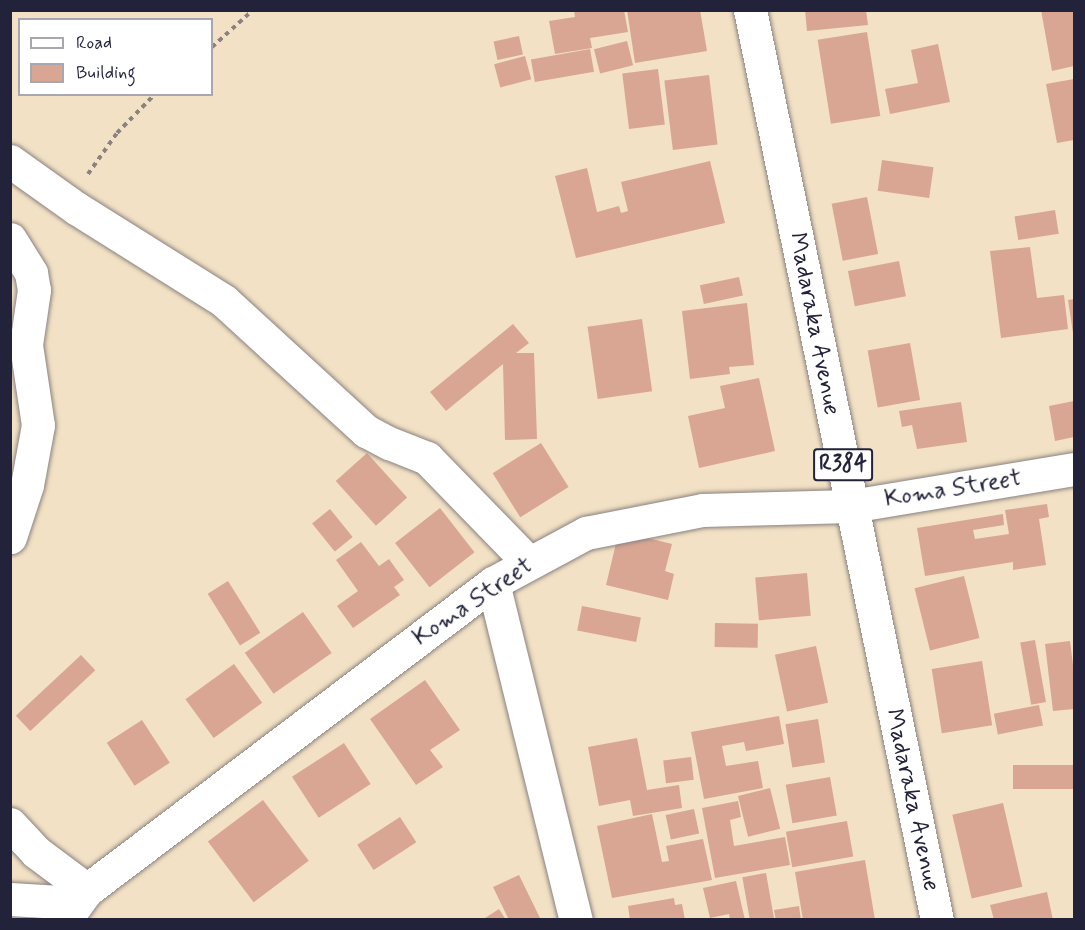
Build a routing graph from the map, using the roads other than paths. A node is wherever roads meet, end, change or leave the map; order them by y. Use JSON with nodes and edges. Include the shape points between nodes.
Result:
{"nodes":[{"id":1,"x":750,"y":10,"type":"edge"},
{"id":2,"x":10,"y":161,"type":"edge"},
{"id":3,"x":10,"y":239,"type":"edge"},
{"id":4,"x":1074,"y":468,"type":"edge"},
{"id":5,"x":851,"y":506,"type":"junction"},
{"id":6,"x":10,"y":537,"type":"edge"},
{"id":7,"x":528,"y":562,"type":"junction"},
{"id":8,"x":493,"y":583,"type":"junction"},
{"id":9,"x":10,"y":824,"type":"edge"},
{"id":10,"x":10,"y":899,"type":"edge"},
{"id":11,"x":76,"y":904,"type":"edge"},
{"id":12,"x":576,"y":920,"type":"edge"},
{"id":13,"x":937,"y":920,"type":"edge"}],
"edges":[{"from":1,"to":5,"type":"street","name":"Madaraka Avenue","number":"R384"},
{"from":2,"to":7,"type":"street","via":[[225,301],[366,430],[427,458]]},
{"from":3,"to":6,"type":"street","via":[[32,273],[33,299],[26,345],[38,425],[27,485]]},
{"from":4,"to":5,"type":"street","name":"Koma Street"},
{"from":5,"to":7,"type":"street","name":"Koma Street","via":[[702,510],[586,533]]},
{"from":5,"to":13,"type":"street","name":"Madaraka Avenue","number":"R384"},
{"from":7,"to":8,"type":"street","name":"Koma Street"},
{"from":8,"to":11,"type":"street","name":"Koma Street"},
{"from":8,"to":12,"type":"street"},
{"from":9,"to":11,"type":"street"},
{"from":10,"to":11,"type":"street"}]}
